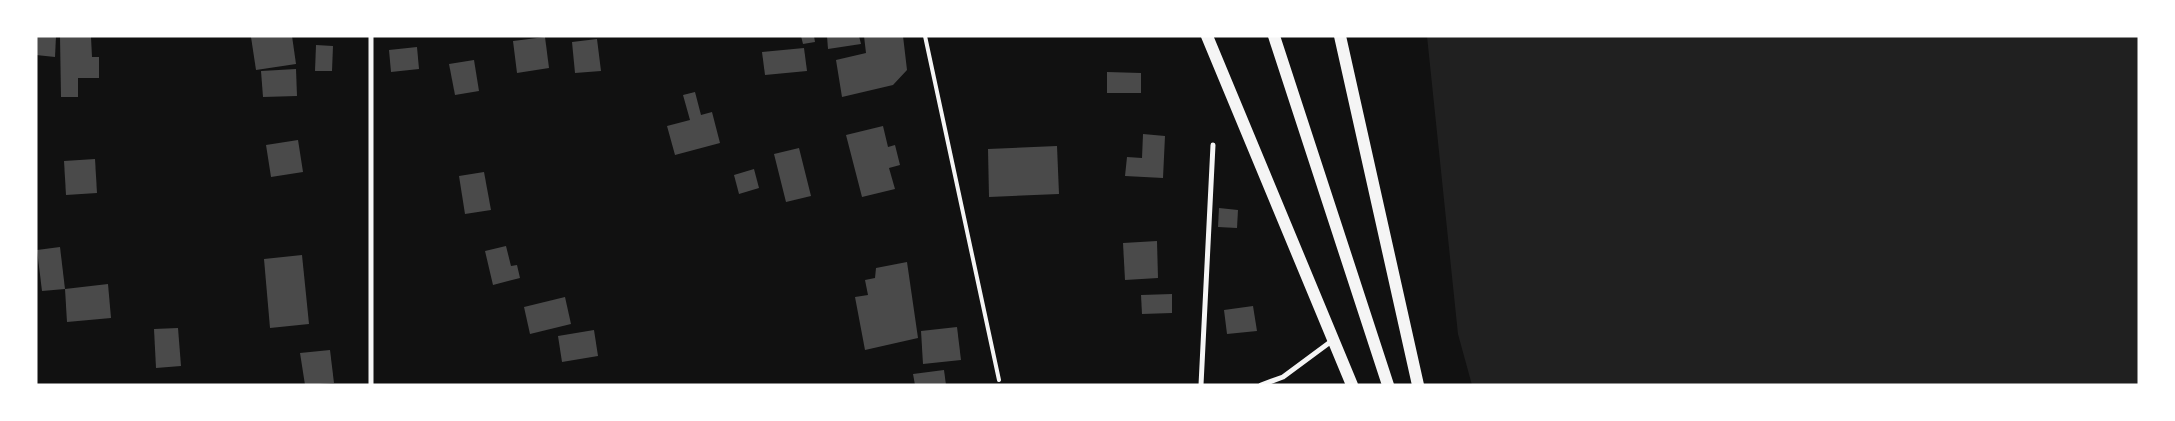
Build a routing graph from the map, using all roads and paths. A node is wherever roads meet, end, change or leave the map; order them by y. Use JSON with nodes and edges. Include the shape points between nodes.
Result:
{"nodes":[{"id":1,"x":371,"y":36,"type":"edge"},
{"id":2,"x":925,"y":36,"type":"edge"},
{"id":3,"x":1207,"y":36,"type":"edge"},
{"id":4,"x":1274,"y":36,"type":"edge"},
{"id":5,"x":1340,"y":36,"type":"edge"},
{"id":6,"x":1213,"y":145,"type":"dead end"},
{"id":7,"x":1333,"y":339,"type":"junction"},
{"id":8,"x":999,"y":380,"type":"dead end"},
{"id":9,"x":371,"y":385,"type":"edge"},
{"id":10,"x":1201,"y":385,"type":"edge"},
{"id":11,"x":1261,"y":385,"type":"edge"},
{"id":12,"x":1352,"y":385,"type":"edge"},
{"id":13,"x":1388,"y":385,"type":"edge"},
{"id":14,"x":1418,"y":385,"type":"edge"}],
"edges":[{"from":1,"to":9,"type":"street"},
{"from":2,"to":8,"type":"lane"},
{"from":3,"to":7,"type":"main road"},
{"from":4,"to":13,"type":"main road"},
{"from":5,"to":14,"type":"main road"},
{"from":6,"to":10,"type":"street"},
{"from":7,"to":11,"type":"street","via":[[1282,377]]},
{"from":7,"to":12,"type":"main road"}]}
